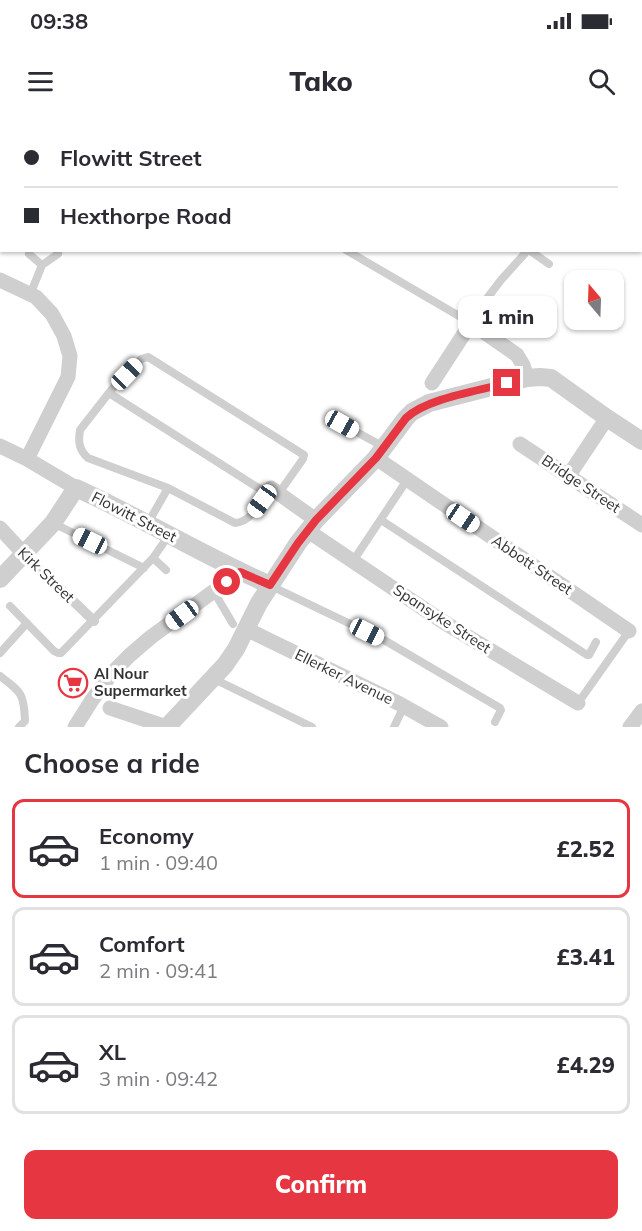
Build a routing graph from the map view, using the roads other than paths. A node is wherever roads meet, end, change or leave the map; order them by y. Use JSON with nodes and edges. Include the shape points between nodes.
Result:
{"nodes":[{"id":1,"x":349,"y":252,"type":"edge"},
{"id":2,"x":526,"y":252,"type":"edge"},
{"id":3,"x":531,"y":252,"type":"edge"},
{"id":4,"x":29,"y":254,"type":"dead end"},
{"id":5,"x":58,"y":254,"type":"dead end"},
{"id":6,"x":549,"y":264,"type":"dead end"},
{"id":7,"x":42,"y":265,"type":"junction"},
{"id":8,"x":0,"y":280,"type":"edge"},
{"id":9,"x":30,"y":295,"type":"junction"},
{"id":10,"x":471,"y":323,"type":"junction"},
{"id":11,"x":527,"y":378,"type":"junction"},
{"id":12,"x":432,"y":383,"type":"dead end"},
{"id":13,"x":109,"y":393,"type":"junction"},
{"id":14,"x":607,"y":418,"type":"junction"},
{"id":15,"x":342,"y":424,"type":"dead end"},
{"id":16,"x":642,"y":441,"type":"edge"},
{"id":17,"x":520,"y":444,"type":"dead end"},
{"id":18,"x":0,"y":446,"type":"edge"},
{"id":19,"x":380,"y":453,"type":"junction"},
{"id":20,"x":27,"y":459,"type":"junction"},
{"id":21,"x":569,"y":475,"type":"junction"},
{"id":22,"x":408,"y":480,"type":"junction"},
{"id":23,"x":76,"y":488,"type":"junction"},
{"id":24,"x":168,"y":488,"type":"junction"},
{"id":25,"x":275,"y":491,"type":"junction"},
{"id":26,"x":381,"y":520,"type":"junction"},
{"id":27,"x":53,"y":523,"type":"junction"},
{"id":28,"x":147,"y":524,"type":"junction"},
{"id":29,"x":312,"y":525,"type":"junction"},
{"id":30,"x":642,"y":525,"type":"edge"},
{"id":31,"x":0,"y":528,"type":"edge"},
{"id":32,"x":169,"y":535,"type":"junction"},
{"id":33,"x":24,"y":554,"type":"junction"},
{"id":34,"x":153,"y":558,"type":"junction"},
{"id":35,"x":353,"y":561,"type":"junction"},
{"id":36,"x":144,"y":568,"type":"junction"},
{"id":37,"x":166,"y":570,"type":"dead end"},
{"id":38,"x":240,"y":572,"type":"junction"},
{"id":39,"x":0,"y":579,"type":"edge"},
{"id":40,"x":270,"y":585,"type":"junction"},
{"id":41,"x":214,"y":592,"type":"junction"},
{"id":42,"x":10,"y":606,"type":"dead end"},
{"id":43,"x":94,"y":621,"type":"junction"},
{"id":44,"x":27,"y":623,"type":"junction"},
{"id":45,"x":239,"y":627,"type":"junction"},
{"id":46,"x":629,"y":631,"type":"joint"},
{"id":47,"x":597,"y":642,"type":"dead end"},
{"id":48,"x":0,"y":653,"type":"edge"},
{"id":49,"x":0,"y":676,"type":"edge"},
{"id":50,"x":213,"y":678,"type":"junction"},
{"id":51,"x":578,"y":703,"type":"joint"},
{"id":52,"x":404,"y":706,"type":"junction"},
{"id":53,"x":110,"y":708,"type":"dead end"},
{"id":54,"x":642,"y":711,"type":"edge"},
{"id":55,"x":137,"y":722,"type":"edge"},
{"id":56,"x":495,"y":722,"type":"dead end"},
{"id":57,"x":19,"y":727,"type":"edge"},
{"id":58,"x":75,"y":727,"type":"edge"},
{"id":59,"x":167,"y":727,"type":"edge"},
{"id":60,"x":312,"y":727,"type":"edge"},
{"id":61,"x":394,"y":727,"type":"edge"},
{"id":62,"x":441,"y":727,"type":"edge"},
{"id":63,"x":630,"y":727,"type":"edge"}],
"edges":[{"from":1,"to":10,"type":"lane"},
{"from":2,"to":10,"type":"lane"},
{"from":3,"to":6,"type":"lane"},
{"from":4,"to":7,"type":"lane"},
{"from":5,"to":7,"type":"lane"},
{"from":7,"to":9,"type":"lane"},
{"from":8,"to":9,"type":"street"},
{"from":9,"to":20,"type":"street","via":[[52,314],[70,356],[68,377]]},
{"from":10,"to":11,"type":"street","via":[[517,355]]},
{"from":10,"to":12,"type":"street"},
{"from":11,"to":14,"type":"street","via":[[551,378]]},
{"from":11,"to":19,"type":"street","via":[[429,403],[406,418]]},
{"from":13,"to":24,"type":"lane","via":[[80,430],[82,453]]},
{"from":13,"to":25,"type":"lane","via":[[260,489]]},
{"from":13,"to":25,"type":"lane","via":[[141,359],[154,360],[304,455]]},
{"from":14,"to":16,"type":"street"},
{"from":14,"to":21,"type":"street"},
{"from":15,"to":19,"type":"lane"},
{"from":17,"to":21,"type":"street","name":"Bridge Street"},
{"from":18,"to":20,"type":"street","name":"Flowitt Street"},
{"from":19,"to":22,"type":"street","name":"Abbott Street"},
{"from":19,"to":29,"type":"street"},
{"from":20,"to":23,"type":"street","name":"Flowitt Street"},
{"from":21,"to":30,"type":"street","name":"Bridge Street"},
{"from":22,"to":26,"type":"lane"},
{"from":22,"to":46,"type":"street","name":"Abbott Street"},
{"from":23,"to":27,"type":"street"},
{"from":23,"to":28,"type":"street","name":"Flowitt Street"},
{"from":24,"to":25,"type":"lane","via":[[235,522],[249,518]]},
{"from":24,"to":28,"type":"lane"},
{"from":25,"to":29,"type":"street","name":"Spansyke Street"},
{"from":26,"to":35,"type":"lane"},
{"from":26,"to":47,"type":"lane","via":[[587,655]]},
{"from":27,"to":33,"type":"street"},
{"from":27,"to":36,"type":"lane"},
{"from":28,"to":32,"type":"street","name":"Flowitt Street"},
{"from":29,"to":35,"type":"street","name":"Spansyke Street"},
{"from":29,"to":40,"type":"street"},
{"from":31,"to":33,"type":"street","name":"Kirk Street"},
{"from":32,"to":34,"type":"lane"},
{"from":32,"to":38,"type":"street","name":"Flowitt Street"},
{"from":33,"to":39,"type":"street"},
{"from":33,"to":43,"type":"street","name":"Kirk Street"},
{"from":34,"to":36,"type":"lane"},
{"from":34,"to":37,"type":"lane"},
{"from":35,"to":51,"type":"street","name":"Spansyke Street"},
{"from":36,"to":43,"type":"lane"},
{"from":38,"to":40,"type":"street","name":"Flowitt Street"},
{"from":38,"to":41,"type":"street"},
{"from":40,"to":45,"type":"street"},
{"from":40,"to":56,"type":"lane","via":[[384,640],[500,708]]},
{"from":41,"to":45,"type":"lane"},
{"from":41,"to":58,"type":"street","via":[[151,637],[112,673]]},
{"from":42,"to":44,"type":"lane"},
{"from":43,"to":44,"type":"lane","via":[[61,653],[54,651]]},
{"from":44,"to":48,"type":"lane"},
{"from":45,"to":50,"type":"street","via":[[225,665]]},
{"from":45,"to":52,"type":"street","name":"Ellerker Avenue"},
{"from":46,"to":51,"type":"lane"},
{"from":49,"to":57,"type":"lane","via":[[23,696],[25,721]]},
{"from":50,"to":59,"type":"street"},
{"from":50,"to":60,"type":"lane"},
{"from":52,"to":61,"type":"lane"},
{"from":52,"to":62,"type":"street","name":"Ellerker Avenue"},
{"from":53,"to":55,"type":"street"},
{"from":54,"to":63,"type":"street"},
{"from":55,"to":59,"type":"street"}]}
